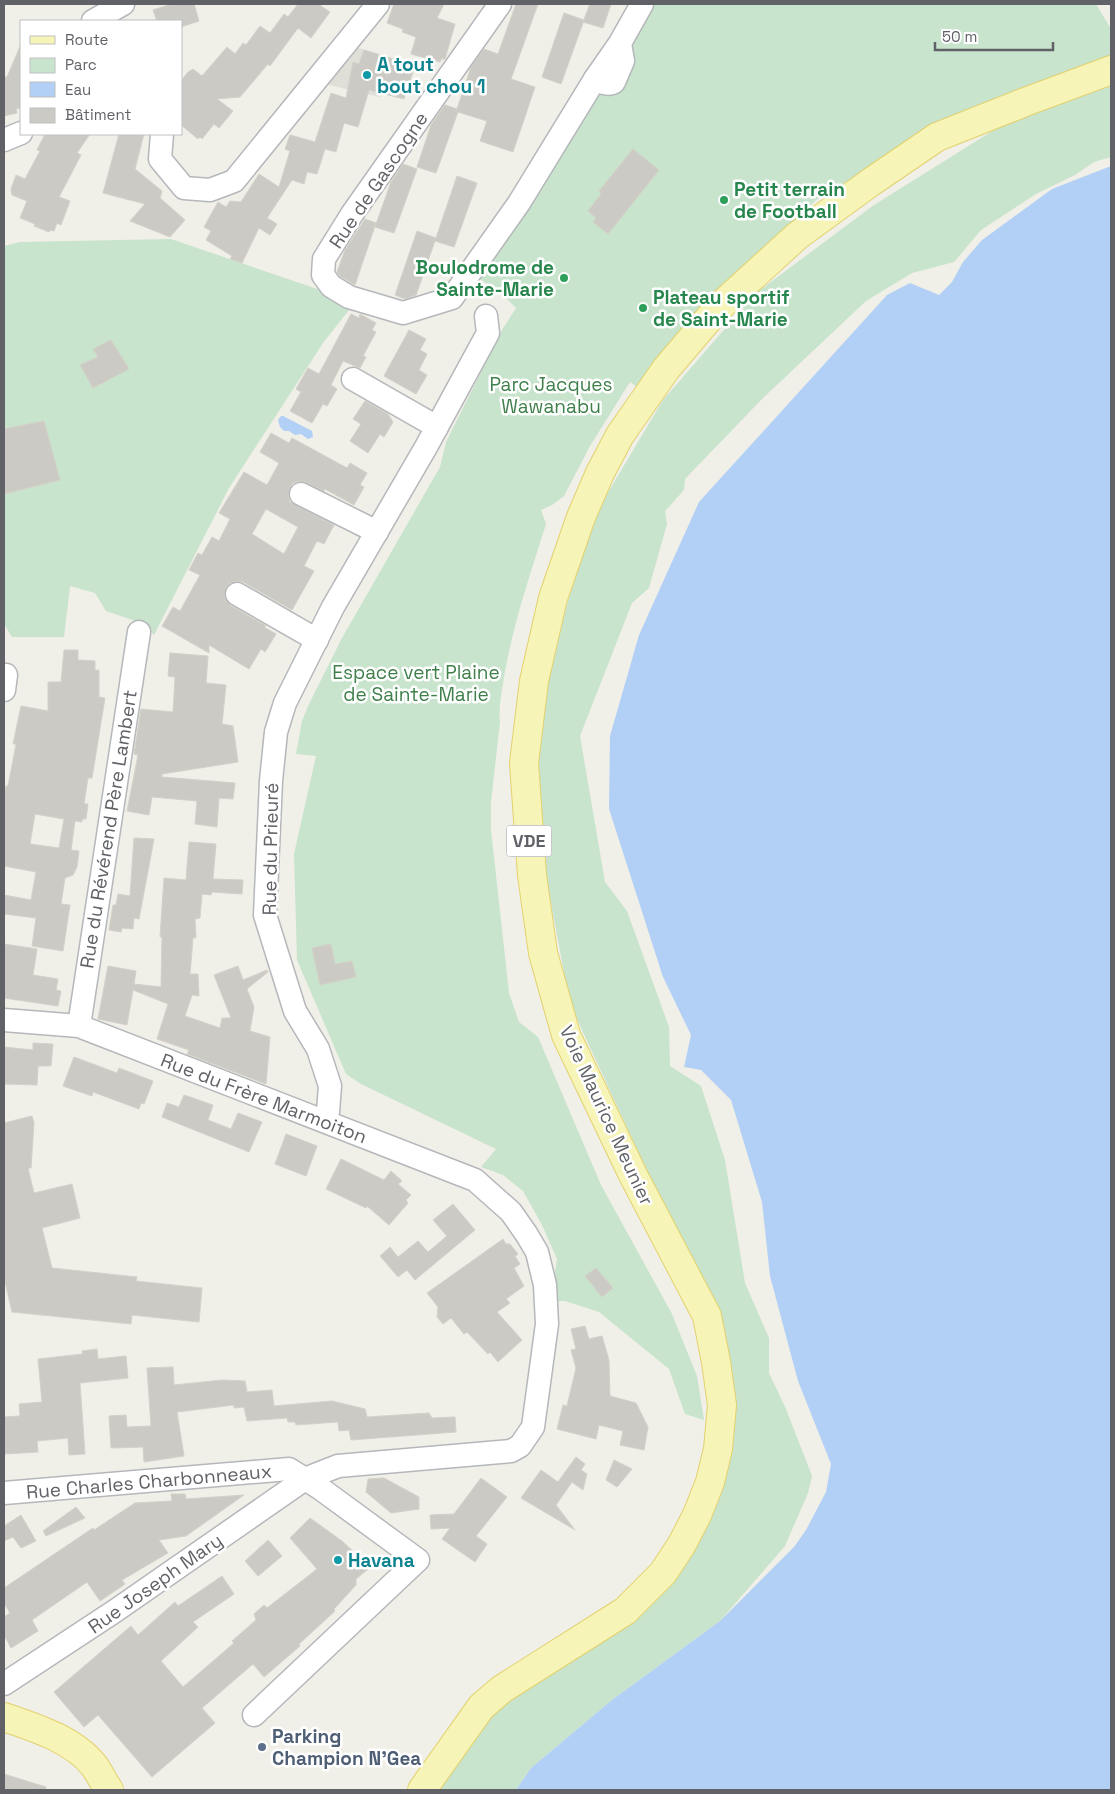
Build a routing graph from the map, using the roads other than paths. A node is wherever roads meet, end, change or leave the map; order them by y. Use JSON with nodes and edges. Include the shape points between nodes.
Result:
{"nodes":[{"id":1,"x":124,"y":4,"type":"edge"},
{"id":2,"x":378,"y":4,"type":"edge"},
{"id":3,"x":500,"y":4,"type":"edge"},
{"id":4,"x":642,"y":4,"type":"edge"},
{"id":5,"x":95,"y":20,"type":"edge"},
{"id":6,"x":133,"y":20,"type":"edge"},
{"id":7,"x":1106,"y":72,"type":"edge"},
{"id":8,"x":20,"y":133,"type":"edge"},
{"id":9,"x":162,"y":135,"type":"edge"},
{"id":10,"x":4,"y":140,"type":"edge"},
{"id":11,"x":486,"y":316,"type":"dead end"},
{"id":12,"x":353,"y":379,"type":"dead end"},
{"id":13,"x":437,"y":427,"type":"junction"},
{"id":14,"x":301,"y":494,"type":"dead end"},
{"id":15,"x":377,"y":532,"type":"junction"},
{"id":16,"x":237,"y":594,"type":"dead end"},
{"id":17,"x":139,"y":632,"type":"dead end"},
{"id":18,"x":317,"y":640,"type":"junction"},
{"id":19,"x":4,"y":1020,"type":"edge"},
{"id":20,"x":79,"y":1026,"type":"junction"},
{"id":21,"x":330,"y":1086,"type":"junction"},
{"id":22,"x":322,"y":1120,"type":"junction"},
{"id":23,"x":369,"y":1140,"type":"junction"},
{"id":24,"x":305,"y":1478,"type":"junction"},
{"id":25,"x":4,"y":1493,"type":"edge"},
{"id":26,"x":4,"y":1684,"type":"edge"},
{"id":27,"x":254,"y":1714,"type":"dead end"},
{"id":28,"x":4,"y":1717,"type":"edge"},
{"id":29,"x":108,"y":1790,"type":"edge"},
{"id":30,"x":422,"y":1790,"type":"edge"}],
"edges":[{"from":1,"to":5,"type":"street"},
{"from":1,"to":6,"type":"street"},
{"from":2,"to":9,"type":"street","via":[[234,181],[210,190],[184,188],[160,160]]},
{"from":3,"to":4,"type":"street","name":"Rue de Gascogne","via":[[352,214],[324,260],[323,275],[331,286],[349,296],[402,313],[452,298],[519,203],[595,79],[614,82],[623,60],[620,43]]},
{"from":7,"to":30,"type":"main road","name":"Voie Maurice Meunier","number":"VDE","via":[[937,137],[797,236],[717,309],[666,369],[620,435],[581,517],[553,598],[543,640],[524,763],[532,875],[543,954],[566,1035],[633,1175],[707,1316],[722,1405],[718,1449],[710,1482],[697,1514],[663,1572],[625,1611],[481,1707]]},
{"from":8,"to":10,"type":"street"},
{"from":11,"to":13,"type":"street","name":"Rue du Prieuré","via":[[488,333]]},
{"from":12,"to":13,"type":"street"},
{"from":13,"to":15,"type":"street","name":"Rue du Prieuré"},
{"from":14,"to":15,"type":"street"},
{"from":15,"to":18,"type":"street","name":"Rue du Prieuré"},
{"from":16,"to":18,"type":"street"},
{"from":17,"to":20,"type":"street","name":"Rue du Révérend Père Lambert"},
{"from":18,"to":21,"type":"street","name":"Rue du Prieuré","via":[[285,703],[276,732],[266,915],[295,1011],[318,1049]]},
{"from":19,"to":20,"type":"street","name":"Rue du Frère Marmoiton"},
{"from":20,"to":22,"type":"street","name":"Rue du Frère Marmoiton"},
{"from":21,"to":22,"type":"street","name":"Rue du Prieuré","via":[[328,1112]]},
{"from":21,"to":23,"type":"street","name":"Rue du Prieuré","via":[[347,1115]]},
{"from":22,"to":23,"type":"street","name":"Rue du Frère Marmoiton"},
{"from":23,"to":24,"type":"street","name":"Rue du Frère Marmoiton","via":[[475,1180],[511,1212],[537,1252],[545,1285],[547,1324],[532,1426],[520,1446],[511,1451],[338,1466]]},
{"from":24,"to":25,"type":"street","name":"Rue Charles Charbonneaux","via":[[288,1469]]},
{"from":24,"to":26,"type":"street","name":"Rue Joseph Mary"},
{"from":24,"to":27,"type":"street","name":"Rue Charles Charbonneaux","via":[[418,1560]]},
{"from":28,"to":29,"type":"main road","via":[[41,1730],[81,1753],[94,1766]]}]}
